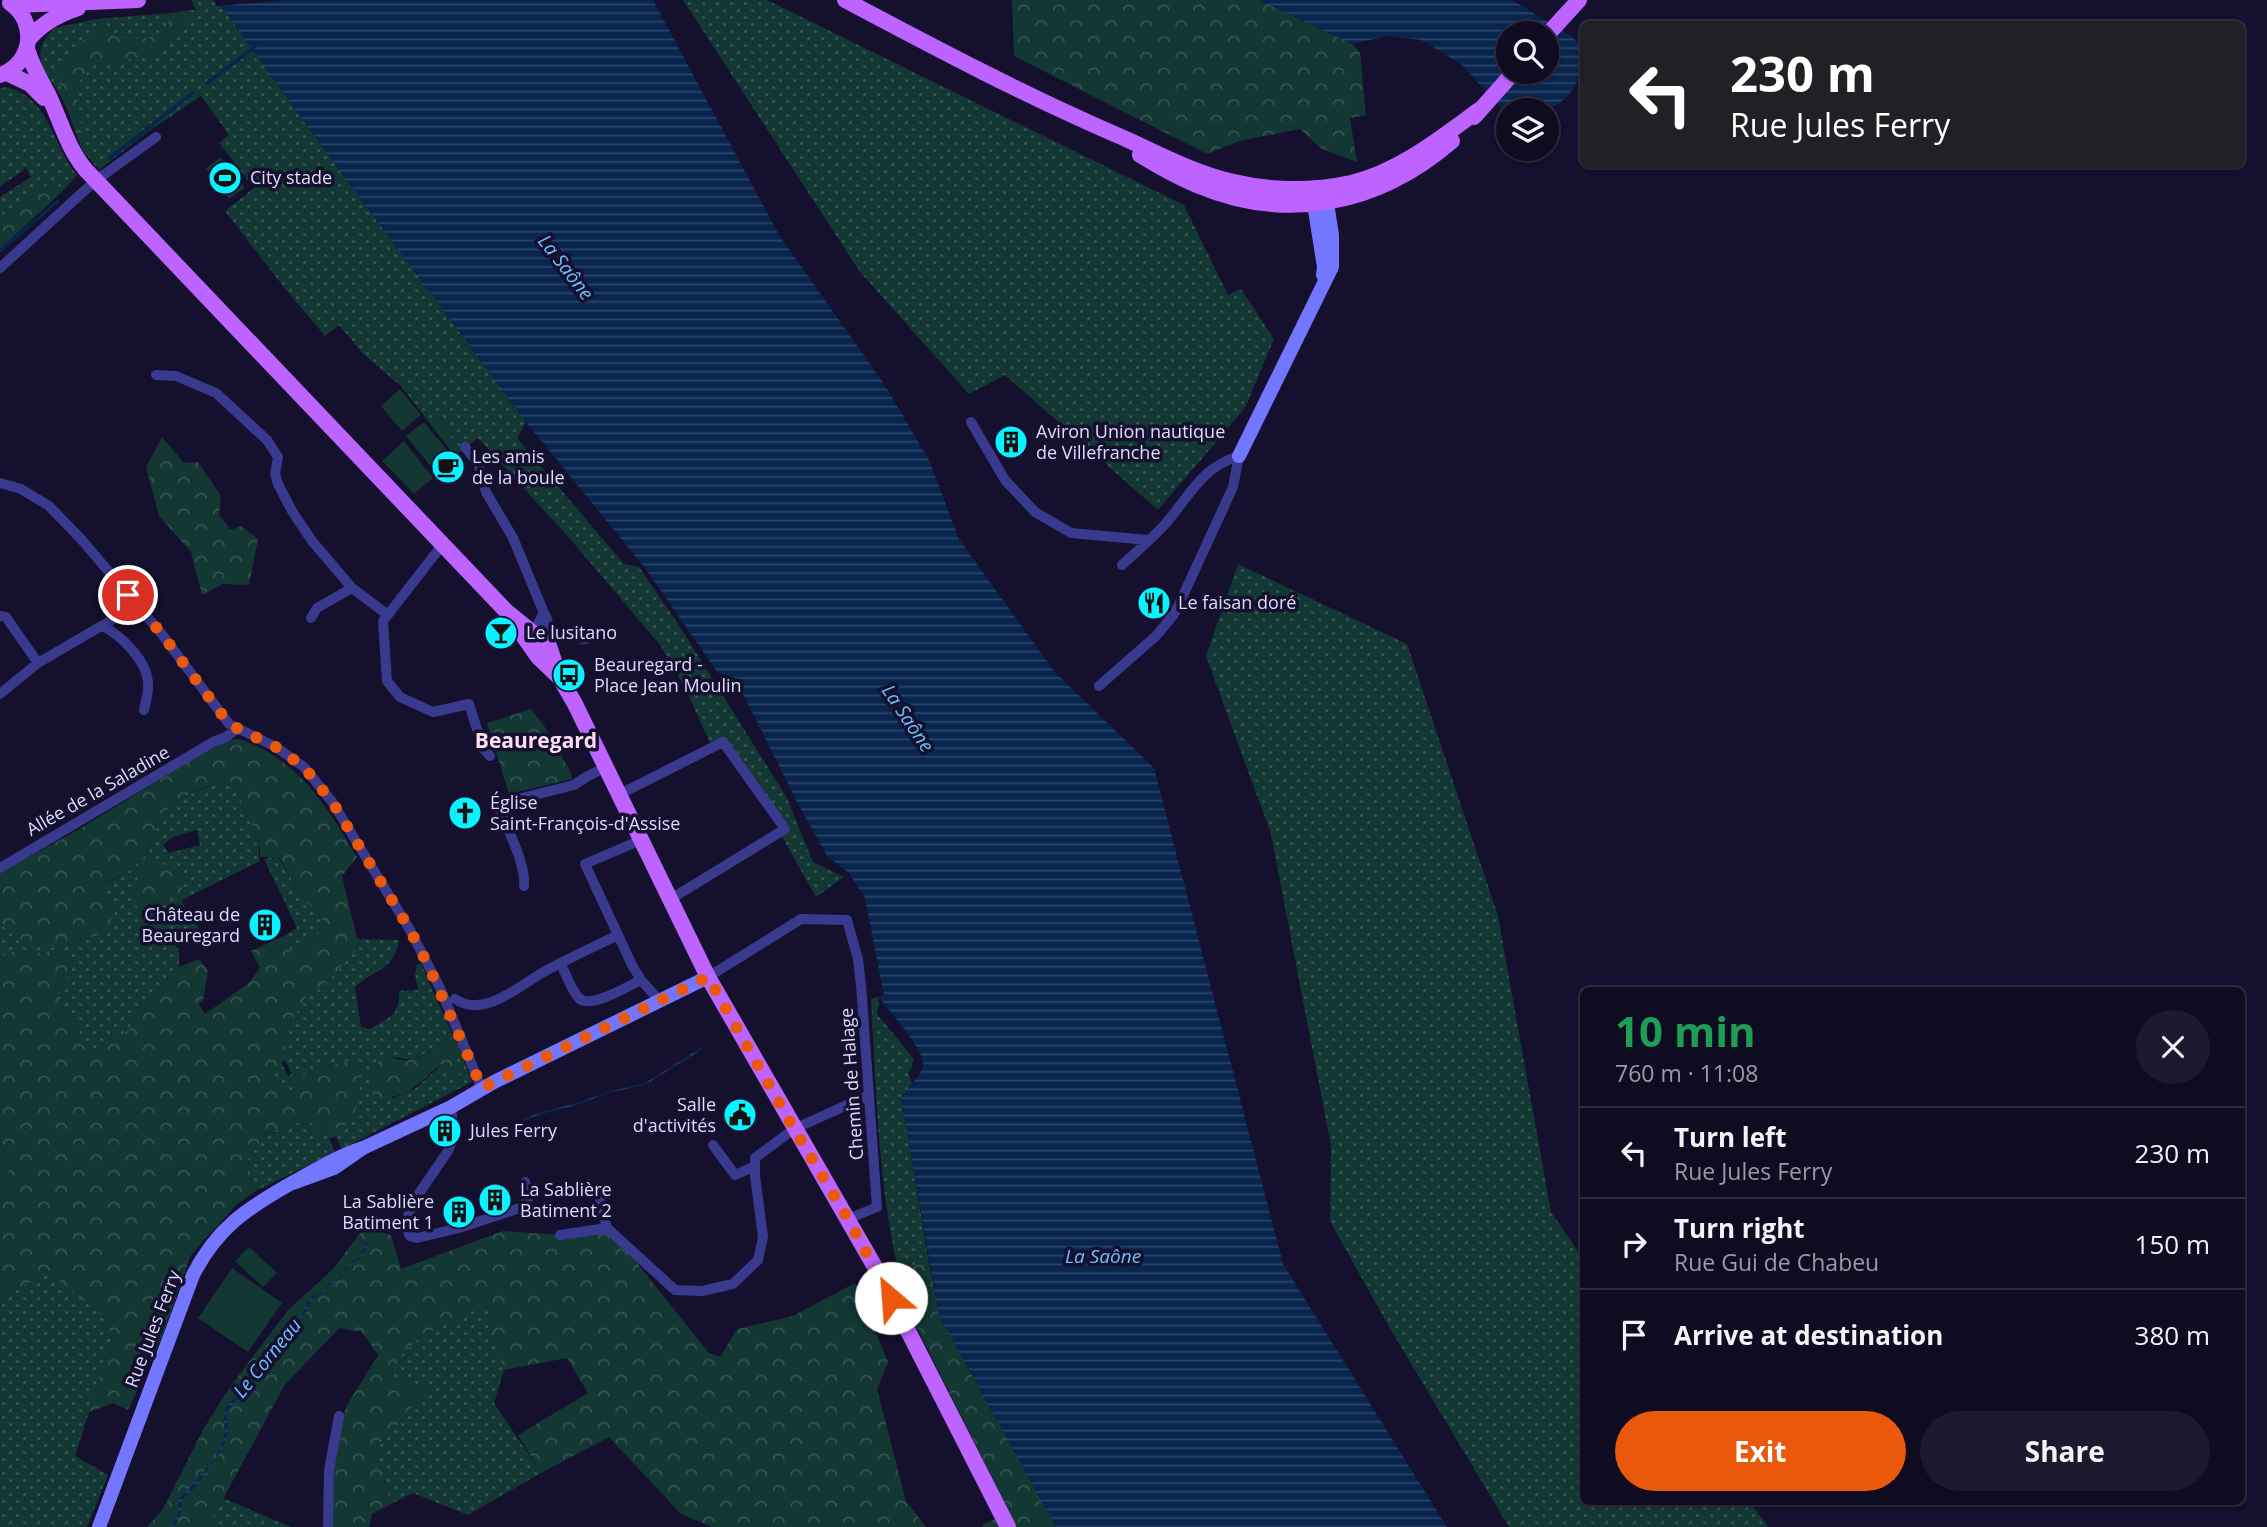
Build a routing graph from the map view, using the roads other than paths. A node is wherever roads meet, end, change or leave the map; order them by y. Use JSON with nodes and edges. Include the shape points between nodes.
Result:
{"nodes":[{"id":1,"x":138,"y":0,"type":"edge"},
{"id":2,"x":845,"y":0,"type":"edge"},
{"id":3,"x":9,"y":3,"type":"edge"},
{"id":4,"x":97,"y":3,"type":"junction"},
{"id":5,"x":1574,"y":6,"type":"edge"},
{"id":6,"x":1559,"y":22,"type":"edge"},
{"id":7,"x":28,"y":44,"type":"junction"},
{"id":8,"x":3,"y":74,"type":"edge"},
{"id":9,"x":1503,"y":84,"type":"edge"},
{"id":10,"x":53,"y":108,"type":"junction"},
{"id":11,"x":1479,"y":110,"type":"junction"},
{"id":12,"x":1082,"y":120,"type":"junction"},
{"id":13,"x":156,"y":137,"type":"dead end"},
{"id":14,"x":95,"y":181,"type":"junction"},
{"id":15,"x":1321,"y":188,"type":"junction"},
{"id":16,"x":1320,"y":204,"type":"junction"},
{"id":17,"x":0,"y":268,"type":"edge"},
{"id":18,"x":156,"y":374,"type":"dead end"},
{"id":19,"x":971,"y":422,"type":"dead end"},
{"id":20,"x":465,"y":447,"type":"dead end"},
{"id":21,"x":1239,"y":456,"type":"junction"},
{"id":22,"x":0,"y":483,"type":"edge"},
{"id":23,"x":1148,"y":540,"type":"junction"},
{"id":24,"x":443,"y":544,"type":"junction"},
{"id":25,"x":1122,"y":565,"type":"dead end"},
{"id":26,"x":352,"y":588,"type":"junction"},
{"id":27,"x":387,"y":615,"type":"junction"},
{"id":28,"x":0,"y":616,"type":"edge"},
{"id":29,"x":115,"y":618,"type":"dead end"},
{"id":30,"x":312,"y":618,"type":"dead end"},
{"id":31,"x":103,"y":626,"type":"junction"},
{"id":32,"x":535,"y":639,"type":"junction"},
{"id":33,"x":38,"y":663,"type":"junction"},
{"id":34,"x":1099,"y":686,"type":"dead end"},
{"id":35,"x":0,"y":694,"type":"edge"},
{"id":36,"x":144,"y":710,"type":"dead end"},
{"id":37,"x":234,"y":726,"type":"junction"},
{"id":38,"x":490,"y":756,"type":"dead end"},
{"id":39,"x":606,"y":767,"type":"junction"},
{"id":40,"x":620,"y":794,"type":"junction"},
{"id":41,"x":641,"y":840,"type":"junction"},
{"id":42,"x":0,"y":868,"type":"edge"},
{"id":43,"x":524,"y":886,"type":"dead end"},
{"id":44,"x":668,"y":900,"type":"junction"},
{"id":45,"x":618,"y":935,"type":"junction"},
{"id":46,"x":560,"y":963,"type":"junction"},
{"id":47,"x":708,"y":977,"type":"junction"},
{"id":48,"x":641,"y":979,"type":"junction"},
{"id":49,"x":455,"y":999,"type":"dead end"},
{"id":50,"x":659,"y":1000,"type":"junction"},
{"id":51,"x":482,"y":1088,"type":"junction"},
{"id":52,"x":869,"y":1095,"type":"junction"},
{"id":53,"x":451,"y":1107,"type":"junction"},
{"id":54,"x":794,"y":1129,"type":"junction"},
{"id":55,"x":713,"y":1145,"type":"dead end"},
{"id":56,"x":755,"y":1166,"type":"junction"},
{"id":57,"x":526,"y":1182,"type":"dead end"},
{"id":58,"x":600,"y":1199,"type":"dead end"},
{"id":59,"x":848,"y":1219,"type":"junction"},
{"id":60,"x":607,"y":1228,"type":"junction"},
{"id":61,"x":560,"y":1235,"type":"dead end"},
{"id":62,"x":339,"y":1416,"type":"dead end"},
{"id":63,"x":99,"y":1527,"type":"edge"},
{"id":64,"x":328,"y":1527,"type":"edge"},
{"id":65,"x":1008,"y":1527,"type":"edge"}],
"edges":[{"from":1,"to":4,"type":"main road"},
{"from":2,"to":12,"type":"main road"},
{"from":3,"to":4,"type":"main road"},
{"from":3,"to":7,"type":"main road","via":[[25,20]]},
{"from":4,"to":7,"type":"main road","via":[[49,20]]},
{"from":5,"to":6,"type":"main road"},
{"from":7,"to":8,"type":"main road","via":[[22,59]]},
{"from":7,"to":10,"type":"main road","via":[[32,65]]},
{"from":8,"to":10,"type":"main road","via":[[30,84]]},
{"from":9,"to":11,"type":"main road"},
{"from":10,"to":14,"type":"main road","via":[[72,150]]},
{"from":11,"to":15,"type":"main road","via":[[1386,170]]},
{"from":11,"to":16,"type":"main road","via":[[1465,130],[1415,169],[1381,186]]},
{"from":12,"to":15,"type":"main road","via":[[1219,178],[1273,188]]},
{"from":12,"to":16,"type":"main road","via":[[1196,185],[1224,195],[1274,204]]},
{"from":13,"to":14,"type":"street"},
{"from":14,"to":17,"type":"street"},
{"from":14,"to":24,"type":"main road"},
{"from":15,"to":16,"type":"main road"},
{"from":16,"to":21,"type":"street","via":[[1321,291]]},
{"from":18,"to":26,"type":"street","via":[[176,376],[216,393],[267,440],[278,457],[275,474],[292,511]]},
{"from":19,"to":23,"type":"street","via":[[1005,480],[1035,512],[1071,533]]},
{"from":20,"to":32,"type":"street","via":[[478,463],[486,492],[513,538],[549,624],[547,633]]},
{"from":21,"to":23,"type":"street","via":[[1205,474]]},
{"from":21,"to":34,"type":"street","via":[[1233,487],[1175,613]]},
{"from":22,"to":37,"type":"street","via":[[49,506],[81,539]]},
{"from":23,"to":25,"type":"street"},
{"from":24,"to":27,"type":"street"},
{"from":24,"to":32,"type":"main road"},
{"from":26,"to":27,"type":"street"},
{"from":26,"to":30,"type":"street","via":[[317,608]]},
{"from":27,"to":38,"type":"street","via":[[383,621],[387,681],[400,697],[433,712],[469,704]]},
{"from":28,"to":33,"type":"street","via":[[6,617]]},
{"from":29,"to":31,"type":"street"},
{"from":31,"to":33,"type":"street"},
{"from":31,"to":36,"type":"street","via":[[127,645],[147,675]]},
{"from":32,"to":39,"type":"main road","via":[[549,646],[560,678]]},
{"from":33,"to":35,"type":"street"},
{"from":37,"to":42,"type":"street","name":"Allée de la Saladine","via":[[226,737]]},
{"from":37,"to":51,"type":"street","via":[[304,767],[333,803],[410,930]]},
{"from":39,"to":40,"type":"main road"},
{"from":39,"to":43,"type":"street","via":[[570,787],[498,804]]},
{"from":40,"to":41,"type":"main road"},
{"from":40,"to":44,"type":"street","via":[[723,742],[785,829]]},
{"from":41,"to":44,"type":"main road"},
{"from":41,"to":45,"type":"street","via":[[585,864]]},
{"from":44,"to":47,"type":"main road"},
{"from":45,"to":46,"type":"street"},
{"from":45,"to":48,"type":"street"},
{"from":46,"to":48,"type":"street","via":[[579,999],[586,1002]]},
{"from":46,"to":49,"type":"street","via":[[495,1000],[471,1004]]},
{"from":47,"to":50,"type":"street","name":"Rue Jules Ferry"},
{"from":47,"to":52,"type":"street","name":"Chemin de Halage","via":[[801,919],[846,920],[858,959]]},
{"from":47,"to":54,"type":"main road"},
{"from":48,"to":50,"type":"street"},
{"from":50,"to":51,"type":"street","name":"Rue Jules Ferry"},
{"from":51,"to":53,"type":"street","name":"Rue Jules Ferry"},
{"from":52,"to":54,"type":"street"},
{"from":52,"to":59,"type":"street","name":"Chemin de Halage","via":[[877,1207]]},
{"from":53,"to":57,"type":"street","via":[[454,1136],[404,1224],[410,1236],[459,1228],[523,1207],[530,1195]]},
{"from":53,"to":63,"type":"street","name":"Rue Jules Ferry","via":[[363,1148],[334,1168],[270,1195],[244,1212],[205,1252]]},
{"from":54,"to":56,"type":"street","via":[[755,1158]]},
{"from":54,"to":59,"type":"main road"},
{"from":55,"to":56,"type":"street","via":[[735,1175]]},
{"from":56,"to":60,"type":"street","via":[[763,1237],[758,1260],[733,1284],[702,1291],[675,1290]]},
{"from":58,"to":60,"type":"street"},
{"from":59,"to":65,"type":"main road"},
{"from":60,"to":61,"type":"street"},
{"from":62,"to":64,"type":"street","via":[[329,1470]]}]}
